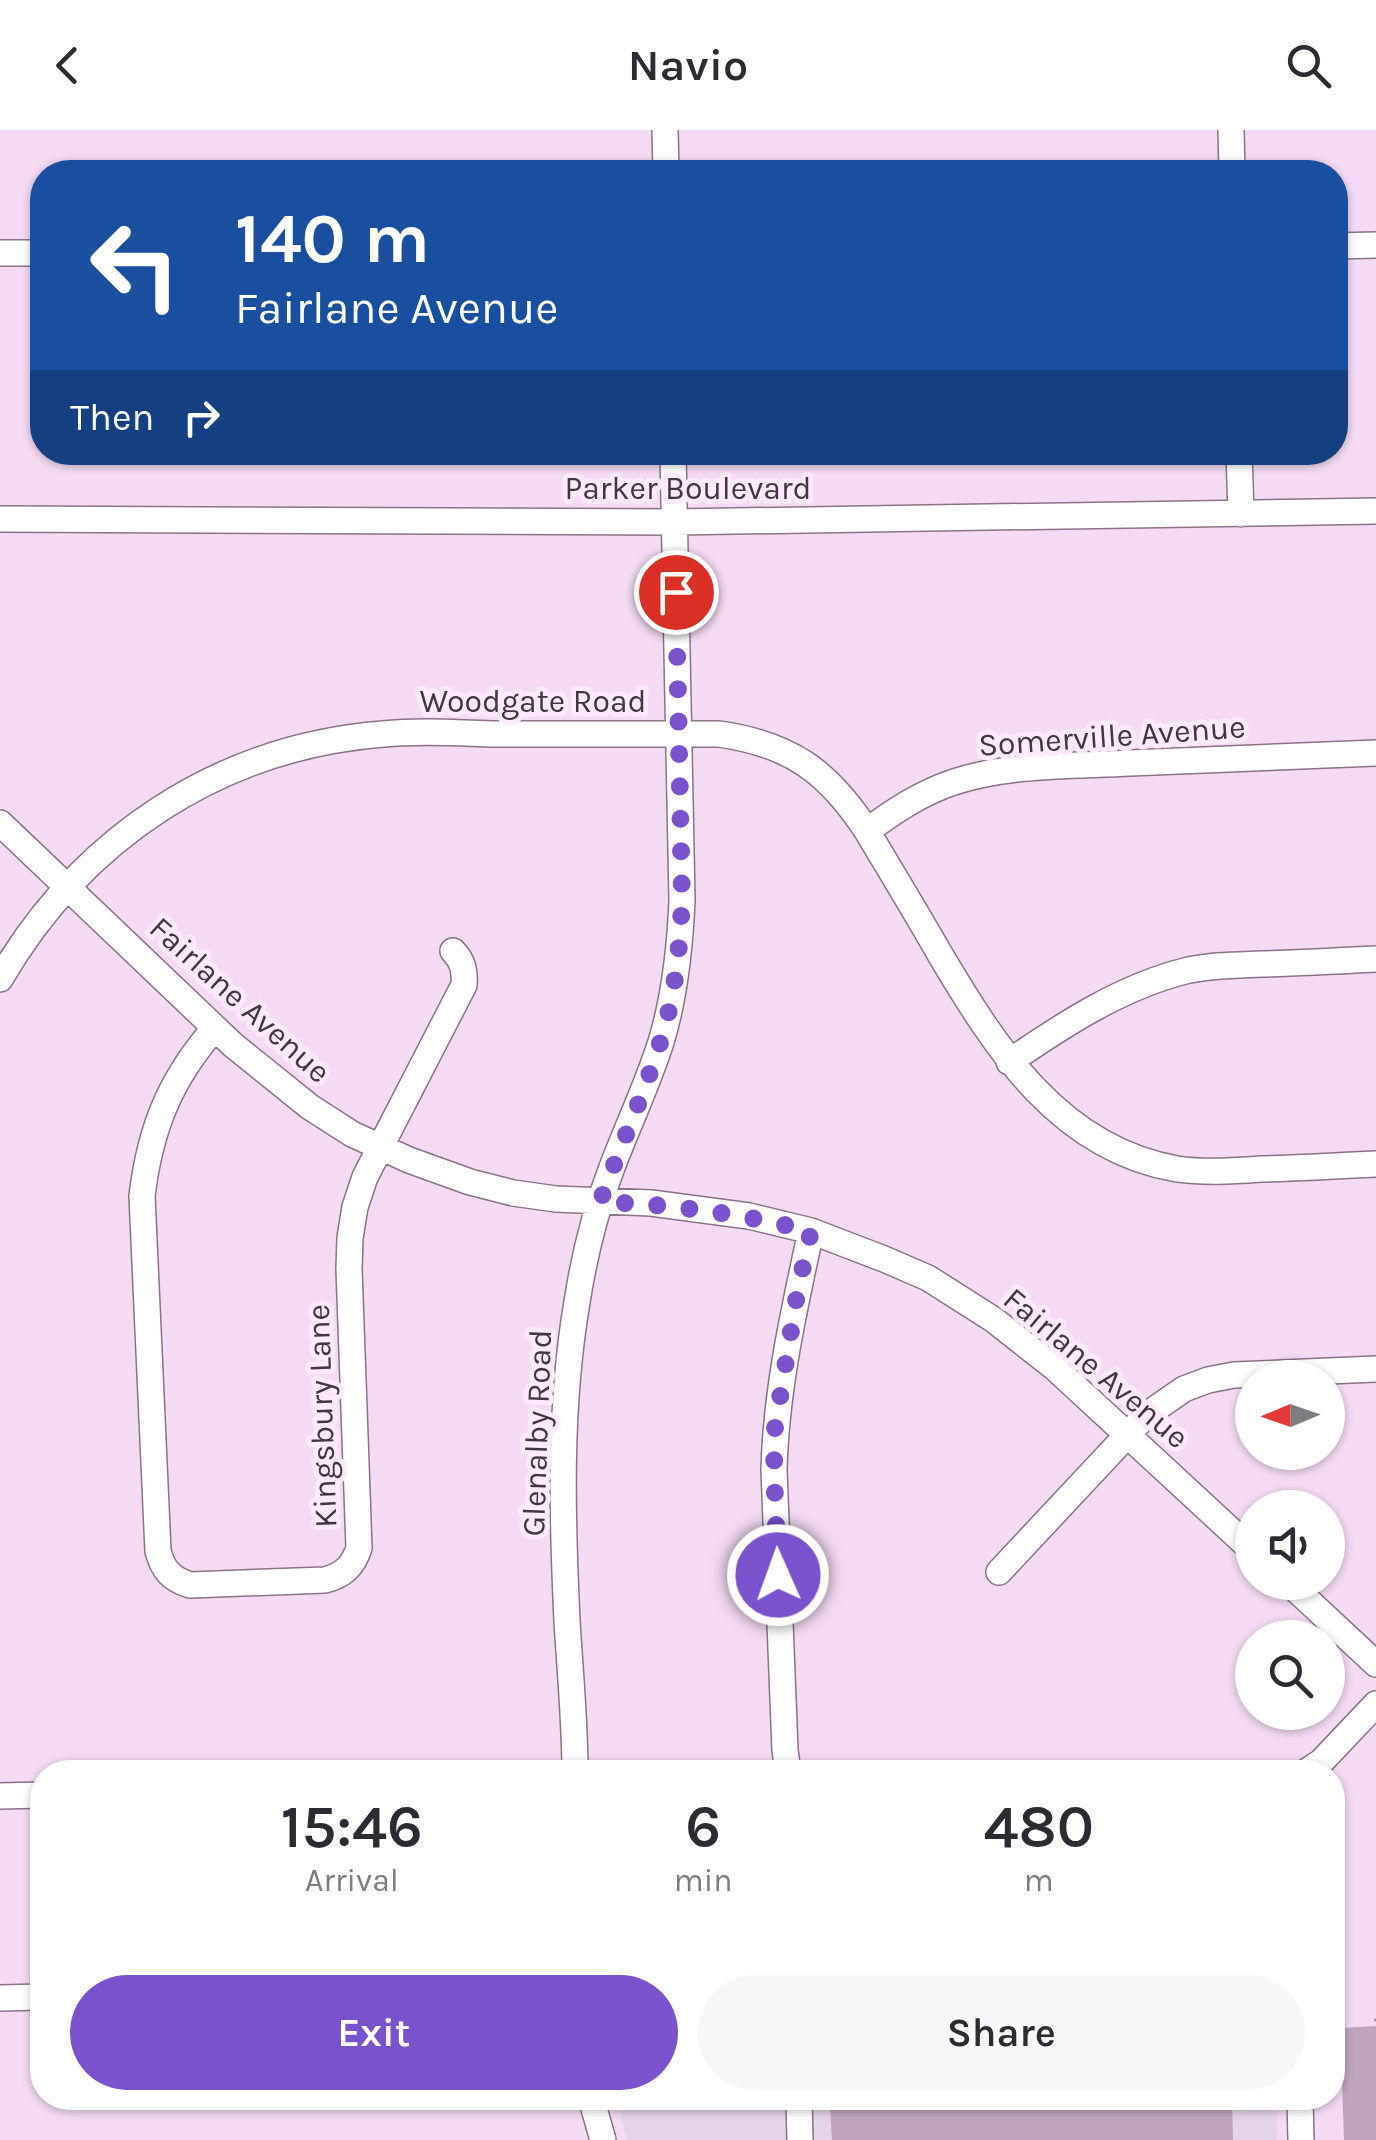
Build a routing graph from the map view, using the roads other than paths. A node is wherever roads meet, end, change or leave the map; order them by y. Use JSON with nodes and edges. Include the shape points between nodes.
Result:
{"nodes":[{"id":1,"x":666,"y":130,"type":"edge"},
{"id":2,"x":1231,"y":130,"type":"edge"},
{"id":3,"x":666,"y":160,"type":"edge"},
{"id":4,"x":1232,"y":160,"type":"edge"},
{"id":5,"x":1348,"y":246,"type":"edge"},
{"id":6,"x":1376,"y":246,"type":"edge"},
{"id":7,"x":0,"y":252,"type":"edge"},
{"id":8,"x":30,"y":253,"type":"edge"},
{"id":9,"x":673,"y":465,"type":"edge"},
{"id":10,"x":1240,"y":465,"type":"edge"},
{"id":11,"x":1376,"y":510,"type":"edge"},
{"id":12,"x":1241,"y":514,"type":"junction"},
{"id":13,"x":0,"y":519,"type":"edge"},
{"id":14,"x":675,"y":522,"type":"junction"},
{"id":15,"x":679,"y":734,"type":"junction"},
{"id":16,"x":1376,"y":754,"type":"edge"},
{"id":17,"x":0,"y":823,"type":"edge"},
{"id":18,"x":867,"y":831,"type":"junction"},
{"id":19,"x":67,"y":886,"type":"junction"},
{"id":20,"x":454,"y":951,"type":"dead end"},
{"id":21,"x":1376,"y":960,"type":"edge"},
{"id":22,"x":0,"y":979,"type":"edge"},
{"id":23,"x":215,"y":1028,"type":"junction"},
{"id":24,"x":1009,"y":1062,"type":"junction"},
{"id":25,"x":378,"y":1148,"type":"junction"},
{"id":26,"x":1376,"y":1164,"type":"edge"},
{"id":27,"x":600,"y":1202,"type":"junction"},
{"id":28,"x":811,"y":1231,"type":"junction"},
{"id":29,"x":1376,"y":1369,"type":"edge"},
{"id":30,"x":1128,"y":1435,"type":"junction"},
{"id":31,"x":1235,"y":1534,"type":"edge"},
{"id":32,"x":999,"y":1572,"type":"dead end"},
{"id":33,"x":1307,"y":1600,"type":"edge"},
{"id":34,"x":1376,"y":1664,"type":"edge"},
{"id":35,"x":1376,"y":1704,"type":"edge"},
{"id":36,"x":573,"y":1760,"type":"edge"},
{"id":37,"x":786,"y":1760,"type":"edge"},
{"id":38,"x":1323,"y":1760,"type":"edge"},
{"id":39,"x":30,"y":1795,"type":"edge"},
{"id":40,"x":0,"y":1796,"type":"edge"},
{"id":41,"x":30,"y":1997,"type":"edge"},
{"id":42,"x":0,"y":1998,"type":"edge"},
{"id":43,"x":594,"y":2110,"type":"edge"},
{"id":44,"x":799,"y":2110,"type":"edge"},
{"id":45,"x":1300,"y":2110,"type":"edge"},
{"id":46,"x":603,"y":2140,"type":"edge"},
{"id":47,"x":800,"y":2140,"type":"edge"},
{"id":48,"x":1301,"y":2140,"type":"edge"}],
"edges":[{"from":1,"to":3,"type":"street"},
{"from":2,"to":4,"type":"street"},
{"from":5,"to":6,"type":"street"},
{"from":7,"to":8,"type":"street"},
{"from":9,"to":14,"type":"street","name":"Glenalby Road"},
{"from":10,"to":12,"type":"street"},
{"from":11,"to":12,"type":"street","name":"Parker Boulevard"},
{"from":12,"to":14,"type":"street","name":"Parker Boulevard"},
{"from":13,"to":14,"type":"street","name":"Parker Boulevard"},
{"from":14,"to":15,"type":"street","name":"Glenalby Road"},
{"from":15,"to":18,"type":"street","name":"Woodgate Road","via":[[744,738],[797,757],[832,784]]},
{"from":15,"to":19,"type":"street","name":"Woodgate Road","via":[[384,733],[309,746],[183,794],[128,830]]},
{"from":15,"to":27,"type":"street","name":"Glenalby Road","via":[[682,900],[673,994]]},
{"from":16,"to":18,"type":"street","name":"Somerville Avenue","via":[[1053,766],[976,776],[918,796]]},
{"from":17,"to":19,"type":"street","name":"Fairlane Avenue"},
{"from":18,"to":24,"type":"street","name":"Woodgate Road"},
{"from":19,"to":22,"type":"street","name":"Woodgate Road"},
{"from":19,"to":23,"type":"street","name":"Fairlane Avenue"},
{"from":20,"to":25,"type":"street","name":"Kingsbury Lane","via":[[464,985]]},
{"from":21,"to":24,"type":"street","via":[[1218,966],[1159,978]]},
{"from":23,"to":25,"type":"street","name":"Fairlane Avenue","via":[[310,1107]]},
{"from":23,"to":25,"type":"street","name":"Kingsbury Lane","via":[[165,1101],[142,1196],[158,1550],[177,1581],[325,1580],[355,1560],[348,1269],[360,1192]]},
{"from":24,"to":26,"type":"street","name":"Woodgate Road","via":[[1092,1137],[1148,1162],[1209,1172]]},
{"from":25,"to":27,"type":"street","name":"Fairlane Avenue","via":[[513,1193]]},
{"from":27,"to":28,"type":"street","name":"Fairlane Avenue","via":[[702,1208]]},
{"from":27,"to":36,"type":"street","name":"Glenalby Road","via":[[577,1298],[564,1412]]},
{"from":28,"to":30,"type":"street","name":"Fairlane Avenue","via":[[942,1286],[1033,1350]]},
{"from":28,"to":37,"type":"street","via":[[775,1428]]},
{"from":29,"to":30,"type":"street","via":[[1208,1380],[1166,1400]]},
{"from":30,"to":31,"type":"street","name":"Fairlane Avenue"},
{"from":30,"to":32,"type":"street"},
{"from":33,"to":34,"type":"street"},
{"from":35,"to":38,"type":"street"},
{"from":39,"to":40,"type":"street"},
{"from":41,"to":42,"type":"street"},
{"from":43,"to":46,"type":"street"},
{"from":44,"to":47,"type":"street"},
{"from":45,"to":48,"type":"street"}]}
